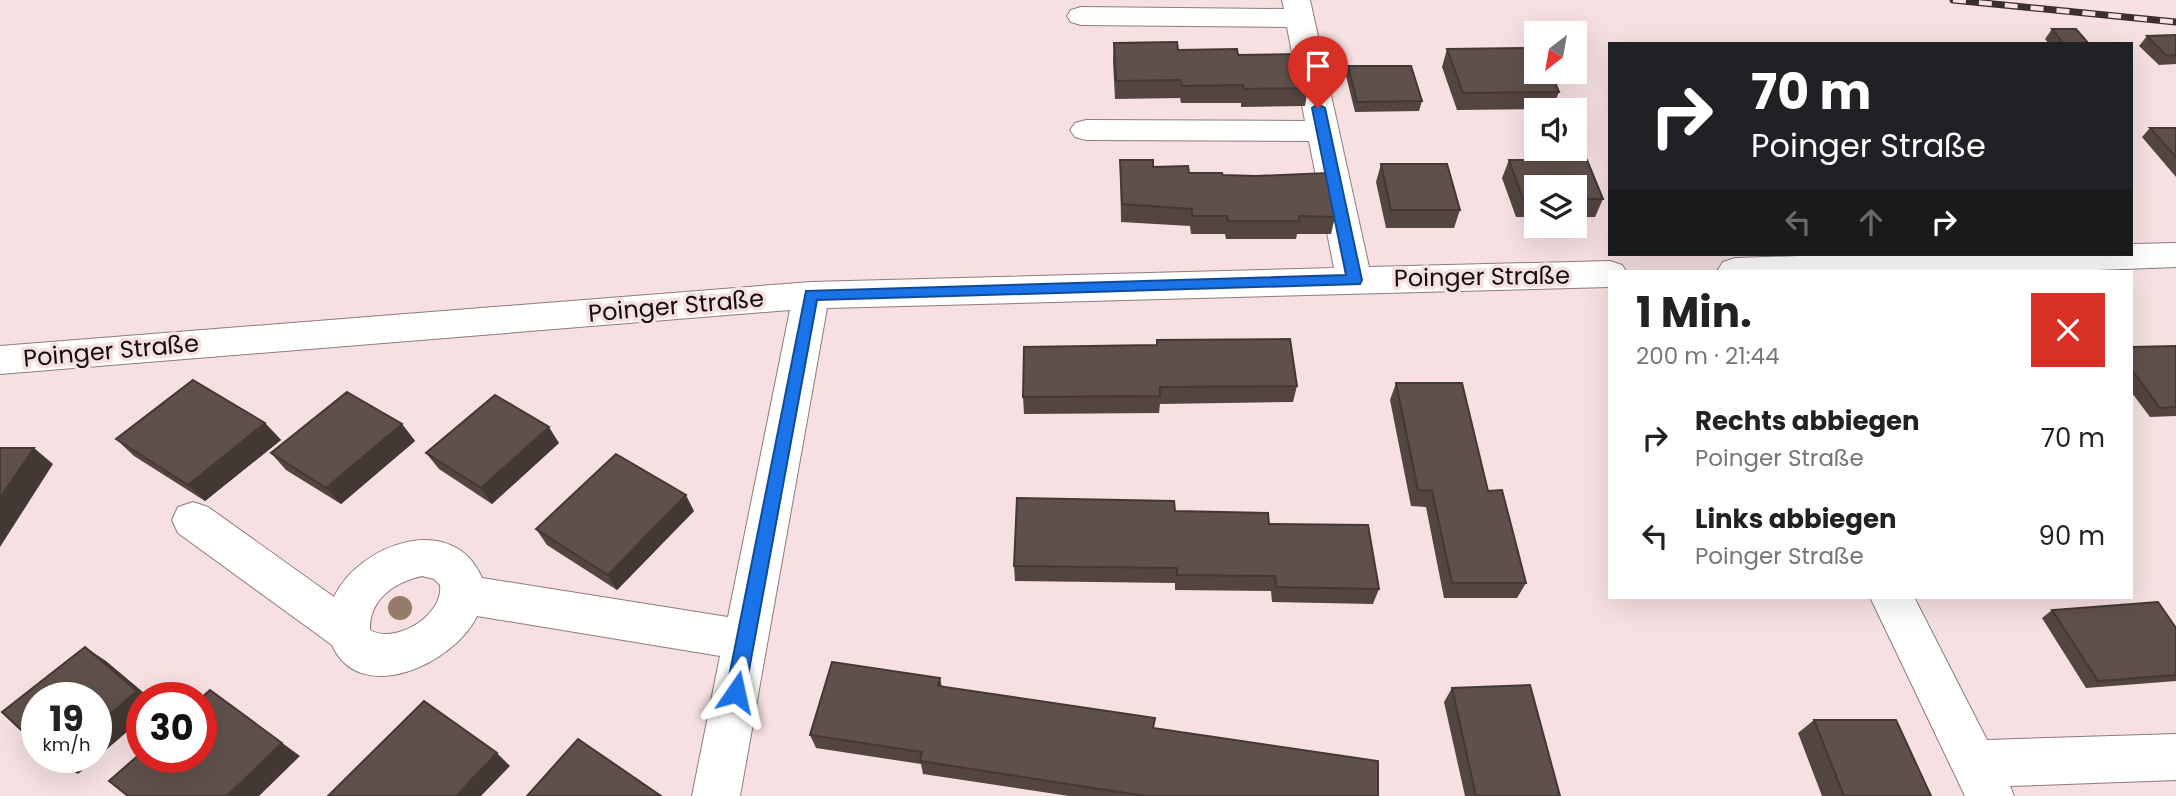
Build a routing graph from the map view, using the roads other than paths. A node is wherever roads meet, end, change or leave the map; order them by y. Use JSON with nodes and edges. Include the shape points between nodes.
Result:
{"nodes":[{"id":1,"x":1297,"y":9,"type":"edge"},
{"id":2,"x":1081,"y":16,"type":"dead end"},
{"id":3,"x":1086,"y":130,"type":"dead end"},
{"id":4,"x":1323,"y":131,"type":"junction"},
{"id":5,"x":2176,"y":256,"type":"edge"},
{"id":6,"x":1764,"y":270,"type":"edge"},
{"id":7,"x":1608,"y":274,"type":"edge"},
{"id":8,"x":1354,"y":280,"type":"junction"},
{"id":9,"x":811,"y":295,"type":"junction"},
{"id":10,"x":0,"y":360,"type":"edge"},
{"id":11,"x":192,"y":520,"type":"dead end"},
{"id":12,"x":463,"y":594,"type":"junction"},
{"id":13,"x":1893,"y":599,"type":"edge"},
{"id":14,"x":347,"y":631,"type":"junction"},
{"id":15,"x":745,"y":640,"type":"junction"},
{"id":16,"x":2176,"y":757,"type":"edge"},
{"id":17,"x":1982,"y":780,"type":"edge"},
{"id":18,"x":716,"y":796,"type":"edge"}],
"edges":[{"from":1,"to":2,"type":"street"},
{"from":1,"to":4,"type":"street"},
{"from":3,"to":4,"type":"street"},
{"from":4,"to":8,"type":"street"},
{"from":5,"to":6,"type":"street"},
{"from":7,"to":8,"type":"street","name":"Poinger Straße"},
{"from":8,"to":9,"type":"street","name":"Poinger Straße"},
{"from":9,"to":10,"type":"street","name":"Poinger Straße"},
{"from":9,"to":15,"type":"street"},
{"from":11,"to":14,"type":"street"},
{"from":12,"to":14,"type":"street","via":[[454,617],[435,638],[399,655],[365,652]]},
{"from":12,"to":14,"type":"street","via":[[462,578],[453,566],[422,557],[402,561],[382,570],[359,591],[347,616]]},
{"from":12,"to":15,"type":"street"},
{"from":13,"to":17,"type":"street"},
{"from":15,"to":18,"type":"street"},
{"from":16,"to":17,"type":"street"}]}
